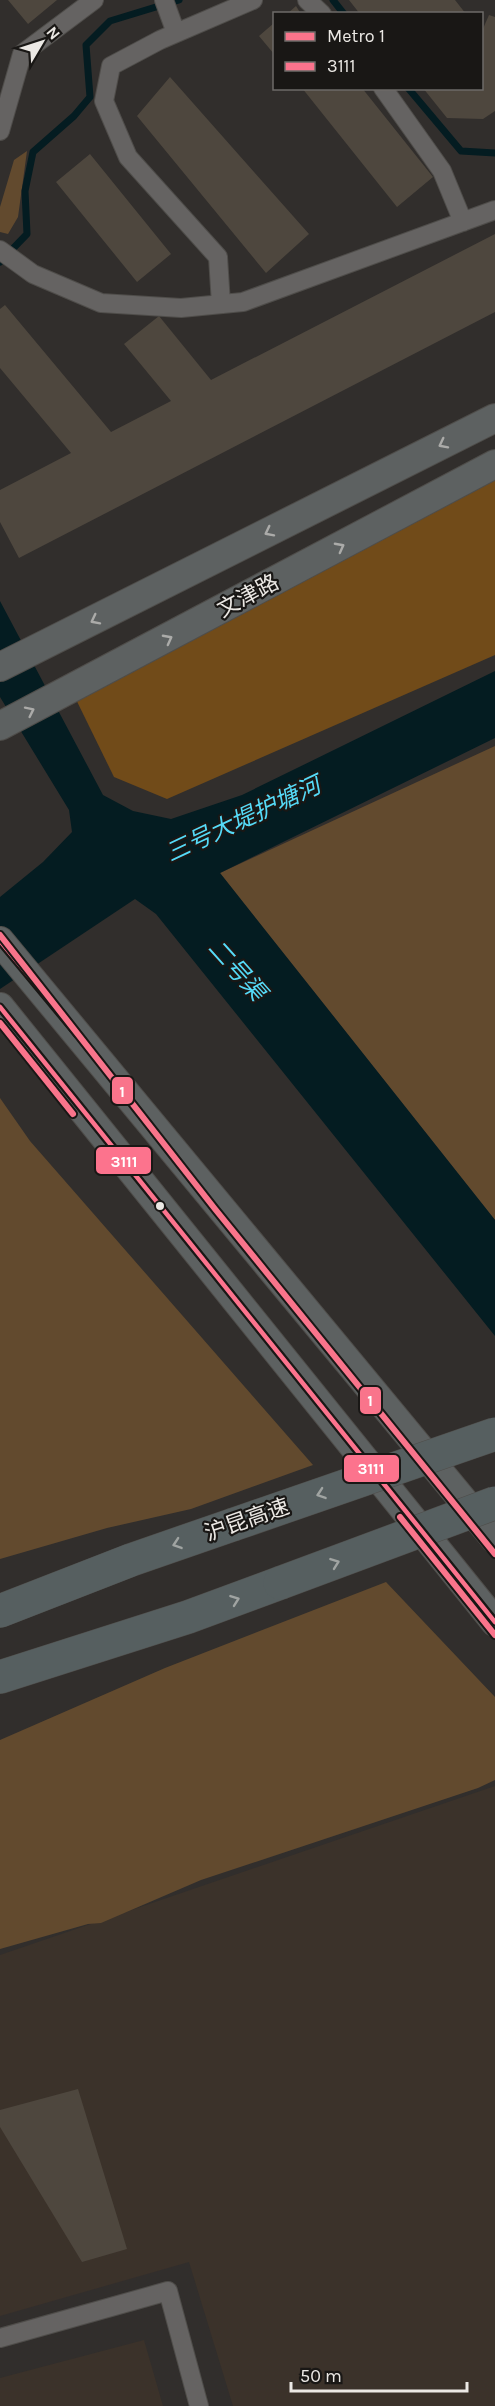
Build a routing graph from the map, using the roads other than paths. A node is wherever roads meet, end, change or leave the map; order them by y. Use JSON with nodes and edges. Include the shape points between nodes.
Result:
{"nodes":[{"id":1,"x":94,"y":0,"type":"edge"},
{"id":2,"x":164,"y":0,"type":"edge"},
{"id":3,"x":253,"y":0,"type":"edge"},
{"id":4,"x":307,"y":0,"type":"edge"},
{"id":5,"x":320,"y":12,"type":"edge"},
{"id":6,"x":174,"y":27,"type":"junction"},
{"id":7,"x":384,"y":90,"type":"edge"},
{"id":8,"x":0,"y":131,"type":"edge"},
{"id":9,"x":495,"y":210,"type":"edge"},
{"id":10,"x":462,"y":222,"type":"junction"},
{"id":11,"x":0,"y":250,"type":"edge"},
{"id":12,"x":221,"y":304,"type":"junction"},
{"id":13,"x":495,"y":418,"type":"edge"},
{"id":14,"x":495,"y":464,"type":"edge"},
{"id":15,"x":0,"y":667,"type":"edge"},
{"id":16,"x":0,"y":726,"type":"edge"},
{"id":17,"x":0,"y":941,"type":"edge"},
{"id":18,"x":7,"y":1016,"type":"edge"},
{"id":19,"x":495,"y":1434,"type":"edge"},
{"id":20,"x":495,"y":1503,"type":"edge"},
{"id":21,"x":495,"y":1539,"type":"edge"},
{"id":22,"x":131,"y":1560,"type":"junction"},
{"id":23,"x":0,"y":1590,"type":"edge"},
{"id":24,"x":0,"y":1611,"type":"edge"},
{"id":25,"x":188,"y":1617,"type":"junction"},
{"id":26,"x":495,"y":1622,"type":"edge"},
{"id":27,"x":0,"y":1677,"type":"edge"},
{"id":28,"x":0,"y":1701,"type":"edge"},
{"id":29,"x":0,"y":2338,"type":"edge"},
{"id":30,"x":199,"y":2406,"type":"edge"}],
"edges":[{"from":1,"to":8,"type":"street","via":[[22,54]]},
{"from":2,"to":6,"type":"street"},
{"from":3,"to":6,"type":"street"},
{"from":4,"to":5,"type":"street"},
{"from":6,"to":12,"type":"street","via":[[111,66],[104,101],[128,157],[218,257]]},
{"from":7,"to":10,"type":"street","via":[[442,171]]},
{"from":9,"to":10,"type":"street"},
{"from":10,"to":12,"type":"street","via":[[243,302]]},
{"from":11,"to":12,"type":"street","via":[[33,274],[101,303],[181,308]]},
{"from":13,"to":15,"type":"main road","one_way":true},
{"from":16,"to":14,"type":"main road","name":"文津路","one_way":true},
{"from":17,"to":21,"type":"main road"},
{"from":18,"to":26,"type":"main road"},
{"from":19,"to":22,"type":"highway","name":"沪昆高速","one_way":true,"bridge":true},
{"from":25,"to":20,"type":"highway","one_way":true,"bridge":true},
{"from":22,"to":23,"type":"highway"},
{"from":22,"to":24,"type":"highway","name":"沪昆高速"},
{"from":25,"to":27,"type":"highway"},
{"from":25,"to":28,"type":"highway"},
{"from":29,"to":30,"type":"street","via":[[168,2291]]}]}
